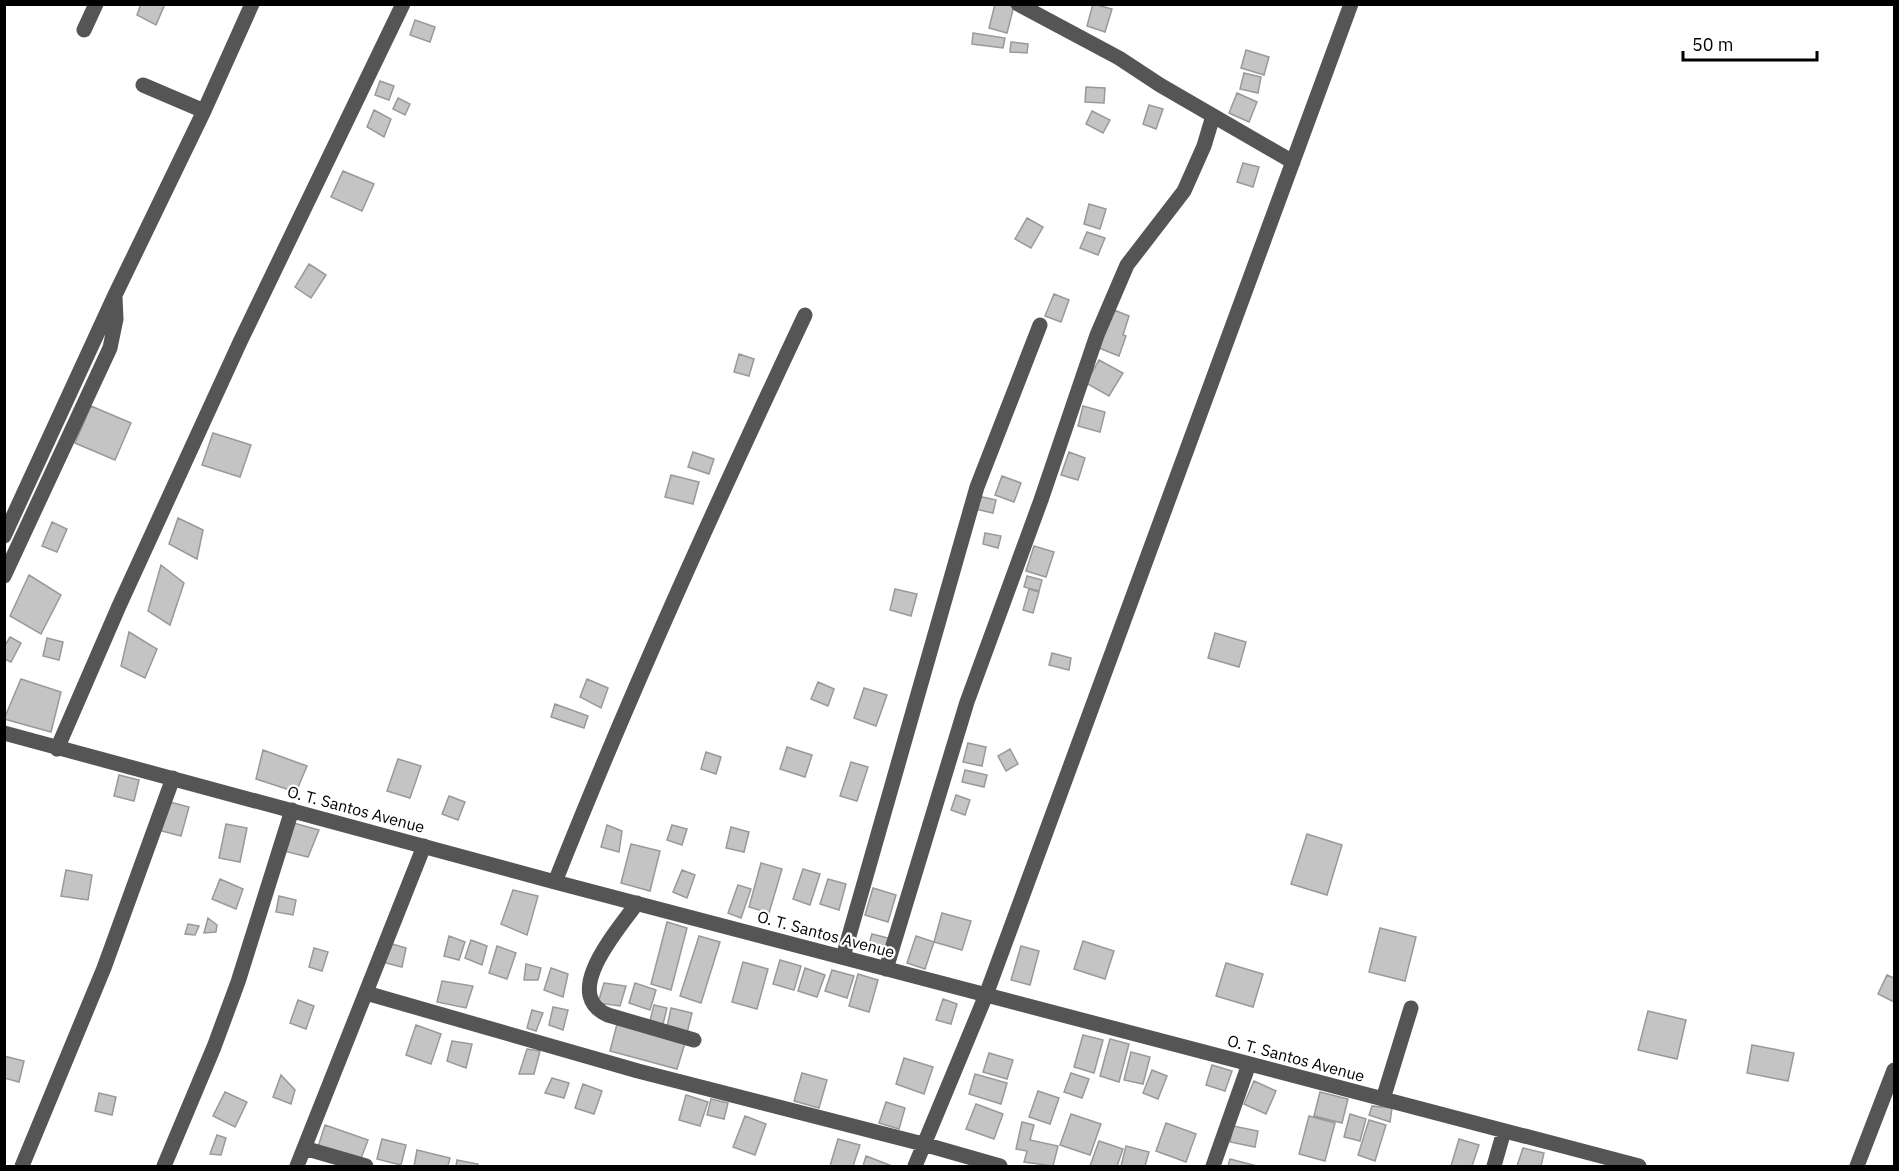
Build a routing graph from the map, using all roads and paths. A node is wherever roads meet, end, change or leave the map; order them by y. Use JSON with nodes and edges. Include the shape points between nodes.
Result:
{"nodes":[{"id":1,"x":96,"y":4,"type":"edge"},
{"id":2,"x":252,"y":4,"type":"edge"},
{"id":3,"x":403,"y":4,"type":"edge"},
{"id":4,"x":1018,"y":4,"type":"edge"},
{"id":5,"x":1352,"y":4,"type":"edge"},
{"id":6,"x":84,"y":30,"type":"dead end"},
{"id":7,"x":143,"y":85,"type":"dead end"},
{"id":8,"x":204,"y":111,"type":"junction"},
{"id":9,"x":1213,"y":116,"type":"junction"},
{"id":10,"x":1293,"y":162,"type":"junction"},
{"id":11,"x":115,"y":295,"type":"junction"},
{"id":12,"x":805,"y":315,"type":"dead end"},
{"id":13,"x":1040,"y":326,"type":"dead end"},
{"id":14,"x":4,"y":537,"type":"edge"},
{"id":15,"x":4,"y":576,"type":"edge"},
{"id":16,"x":4,"y":733,"type":"edge"},
{"id":17,"x":57,"y":749,"type":"junction"},
{"id":18,"x":173,"y":778,"type":"junction"},
{"id":19,"x":292,"y":810,"type":"junction"},
{"id":20,"x":424,"y":846,"type":"junction"},
{"id":21,"x":555,"y":882,"type":"junction"},
{"id":22,"x":637,"y":903,"type":"junction"},
{"id":23,"x":843,"y":957,"type":"junction"},
{"id":24,"x":886,"y":969,"type":"junction"},
{"id":25,"x":366,"y":993,"type":"junction"},
{"id":26,"x":986,"y":995,"type":"junction"},
{"id":27,"x":1411,"y":1008,"type":"dead end"},
{"id":28,"x":694,"y":1040,"type":"dead end"},
{"id":29,"x":1248,"y":1064,"type":"junction"},
{"id":30,"x":1894,"y":1070,"type":"edge"},
{"id":31,"x":1383,"y":1100,"type":"junction"},
{"id":32,"x":1504,"y":1131,"type":"junction"},
{"id":33,"x":923,"y":1144,"type":"junction"},
{"id":34,"x":304,"y":1148,"type":"junction"},
{"id":35,"x":22,"y":1167,"type":"edge"},
{"id":36,"x":164,"y":1167,"type":"edge"},
{"id":37,"x":297,"y":1167,"type":"edge"},
{"id":38,"x":366,"y":1167,"type":"edge"},
{"id":39,"x":915,"y":1167,"type":"edge"},
{"id":40,"x":1000,"y":1167,"type":"edge"},
{"id":41,"x":1213,"y":1167,"type":"edge"},
{"id":42,"x":1494,"y":1167,"type":"edge"},
{"id":43,"x":1639,"y":1167,"type":"edge"},
{"id":44,"x":1857,"y":1167,"type":"edge"}],
"edges":[{"from":1,"to":6,"type":"street"},
{"from":2,"to":8,"type":"street"},
{"from":3,"to":17,"type":"street","via":[[240,342]]},
{"from":4,"to":9,"type":"street","via":[[1119,58]]},
{"from":5,"to":10,"type":"street"},
{"from":7,"to":8,"type":"street"},
{"from":8,"to":11,"type":"street"},
{"from":9,"to":10,"type":"street"},
{"from":9,"to":24,"type":"street","via":[[1184,192],[1127,265],[1097,335],[967,702]]},
{"from":10,"to":26,"type":"street"},
{"from":11,"to":14,"type":"street"},
{"from":11,"to":15,"type":"street","via":[[117,319],[110,348]]},
{"from":12,"to":21,"type":"street","via":[[679,588]]},
{"from":13,"to":23,"type":"street","via":[[977,488]]},
{"from":16,"to":17,"type":"street","name":"O. T. Santos Avenue"},
{"from":17,"to":18,"type":"street","name":"O. T. Santos Avenue"},
{"from":18,"to":19,"type":"street","name":"O. T. Santos Avenue"},
{"from":18,"to":35,"type":"street","via":[[104,968]]},
{"from":19,"to":20,"type":"street","name":"O. T. Santos Avenue"},
{"from":19,"to":36,"type":"street","via":[[238,982]]},
{"from":20,"to":21,"type":"street","name":"O. T. Santos Avenue"},
{"from":20,"to":25,"type":"street"},
{"from":21,"to":22,"type":"street","name":"O. T. Santos Avenue"},
{"from":22,"to":23,"type":"street","name":"O. T. Santos Avenue"},
{"from":22,"to":28,"type":"street","via":[[596,961],[591,1001],[597,1011]]},
{"from":23,"to":24,"type":"street","name":"O. T. Santos Avenue"},
{"from":24,"to":26,"type":"street","name":"O. T. Santos Avenue"},
{"from":25,"to":33,"type":"street","via":[[638,1071]]},
{"from":25,"to":34,"type":"street"},
{"from":26,"to":29,"type":"street","name":"O. T. Santos Avenue"},
{"from":26,"to":33,"type":"street"},
{"from":27,"to":31,"type":"street"},
{"from":29,"to":31,"type":"street","name":"O. T. Santos Avenue"},
{"from":29,"to":41,"type":"street"},
{"from":30,"to":44,"type":"street"},
{"from":31,"to":32,"type":"street","name":"O. T. Santos Avenue"},
{"from":32,"to":42,"type":"street"},
{"from":32,"to":43,"type":"street","name":"O. T. Santos Avenue"},
{"from":33,"to":39,"type":"street"},
{"from":33,"to":40,"type":"street"},
{"from":34,"to":37,"type":"street"},
{"from":34,"to":38,"type":"street"}]}
